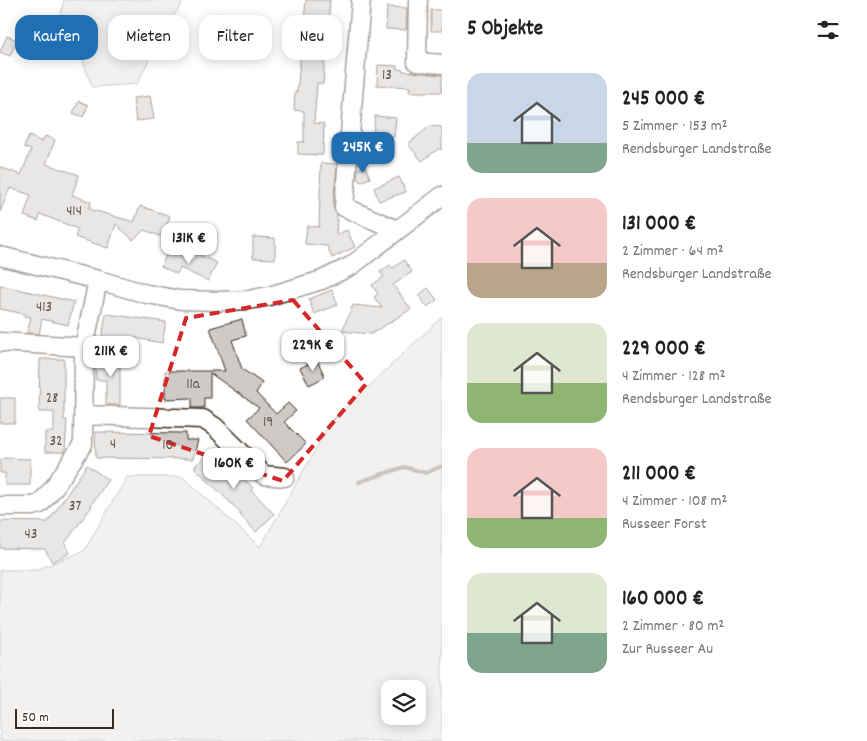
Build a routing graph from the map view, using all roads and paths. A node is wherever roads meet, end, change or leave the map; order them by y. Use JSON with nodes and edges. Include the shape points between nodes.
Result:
{"nodes":[{"id":1,"x":361,"y":0,"type":"edge"},
{"id":2,"x":418,"y":0,"type":"edge"},
{"id":3,"x":442,"y":64,"type":"edge"},
{"id":4,"x":442,"y":196,"type":"edge"},
{"id":5,"x":396,"y":230,"type":"junction"},
{"id":6,"x":0,"y":256,"type":"edge"},
{"id":7,"x":98,"y":280,"type":"junction"},
{"id":8,"x":0,"y":342,"type":"edge"},
{"id":9,"x":84,"y":347,"type":"junction"},
{"id":10,"x":84,"y":415,"type":"junction"},
{"id":11,"x":286,"y":477,"type":"dead end"},
{"id":12,"x":0,"y":506,"type":"edge"}],
"edges":[{"from":1,"to":5,"type":"street","via":[[344,207]]},
{"from":2,"to":3,"type":"street","via":[[417,62]]},
{"from":4,"to":5,"type":"street"},
{"from":5,"to":7,"type":"street","via":[[350,266],[322,280],[248,300],[182,300]]},
{"from":6,"to":7,"type":"street"},
{"from":7,"to":9,"type":"street"},
{"from":8,"to":9,"type":"street"},
{"from":9,"to":10,"type":"street"},
{"from":10,"to":11,"type":"street","via":[[203,418],[264,475]]},
{"from":10,"to":12,"type":"street","via":[[83,444],[45,499],[33,506]]}]}
